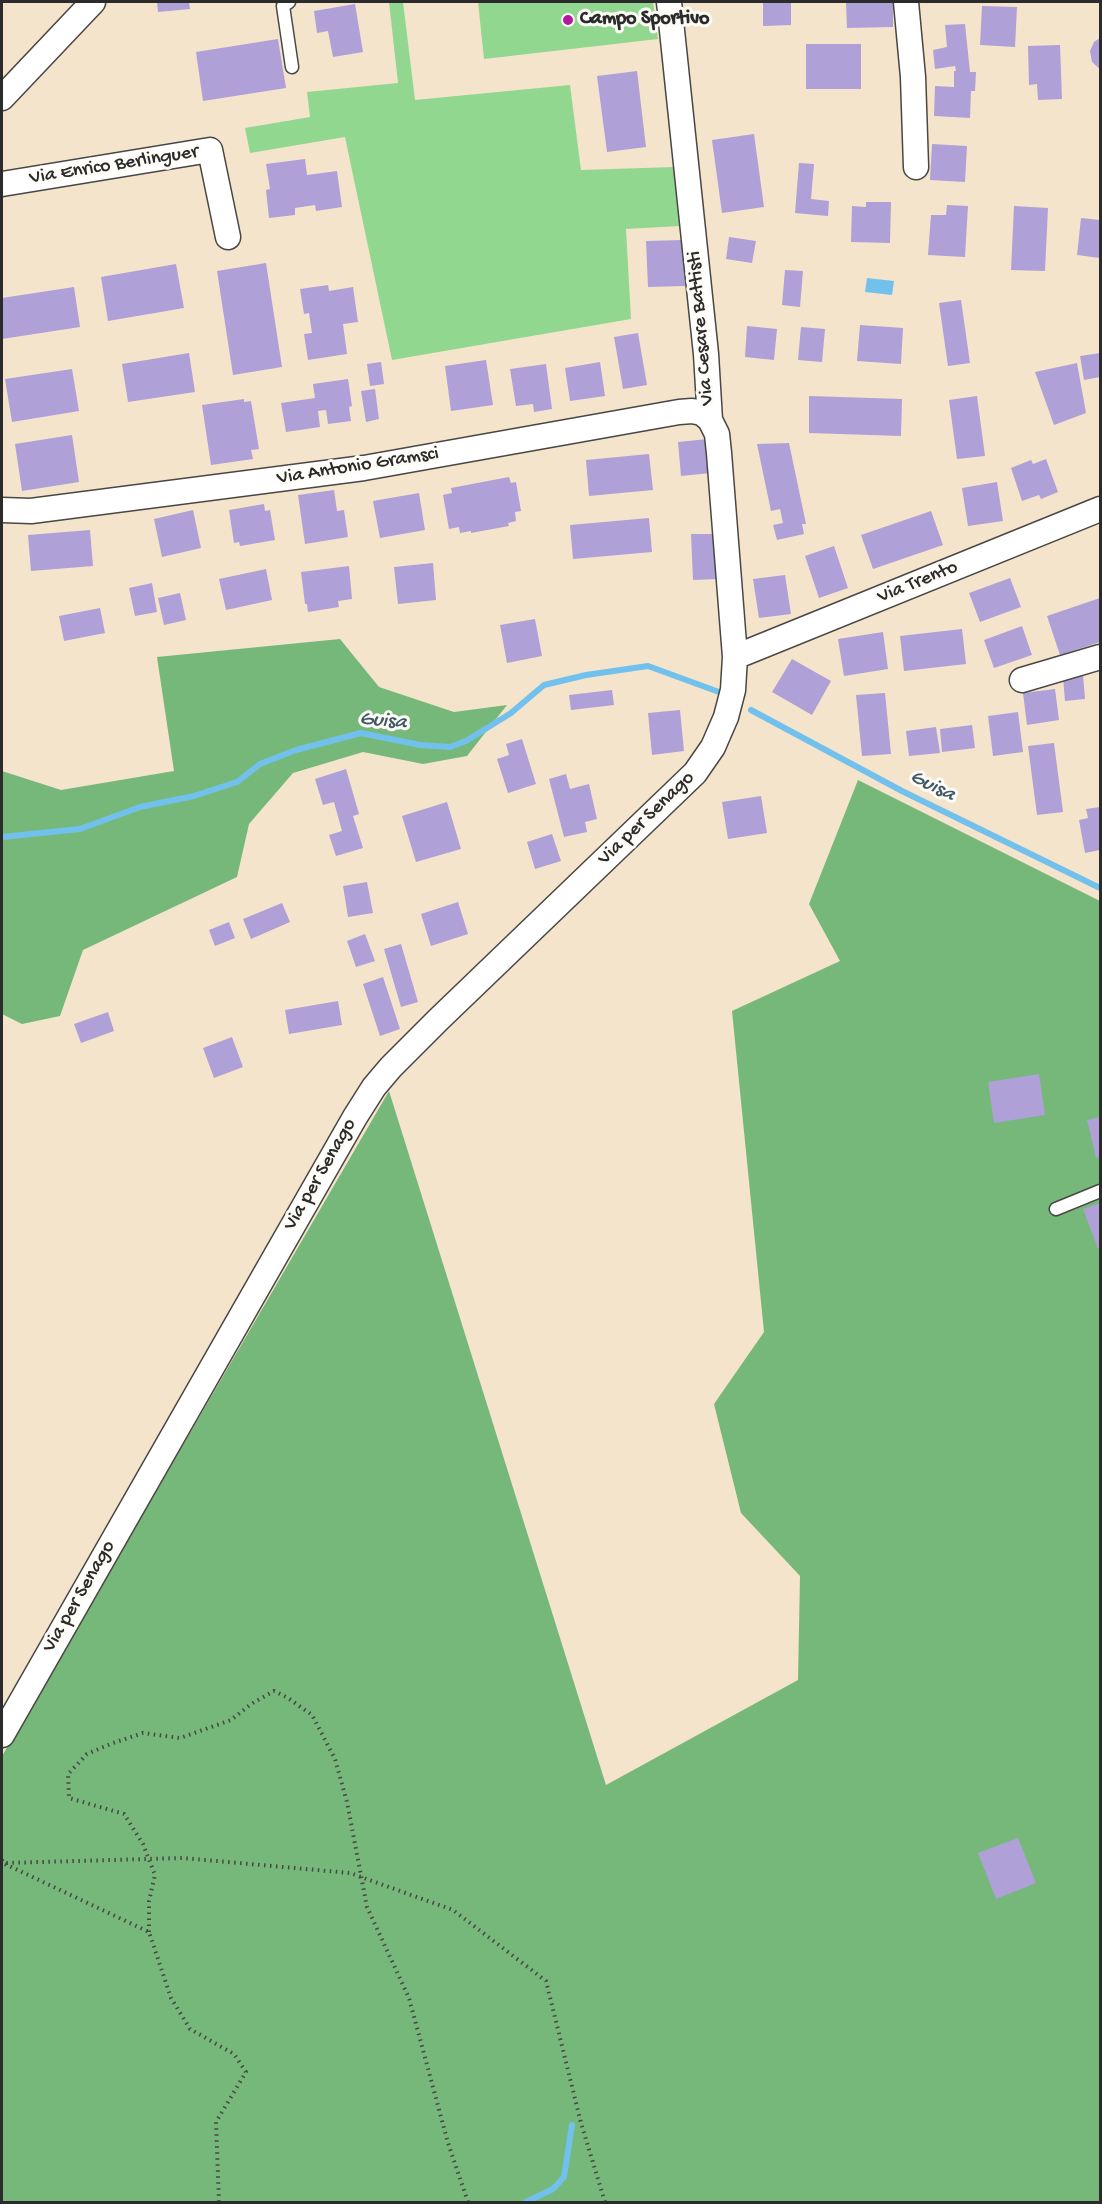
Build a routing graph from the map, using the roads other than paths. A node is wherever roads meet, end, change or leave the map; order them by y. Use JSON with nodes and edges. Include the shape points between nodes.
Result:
{"nodes":[{"id":1,"x":93,"y":2,"type":"edge"},
{"id":2,"x":289,"y":2,"type":"edge"},
{"id":3,"x":669,"y":2,"type":"edge"},
{"id":4,"x":906,"y":2,"type":"edge"},
{"id":5,"x":292,"y":67,"type":"dead end"},
{"id":6,"x":2,"y":98,"type":"edge"},
{"id":7,"x":916,"y":167,"type":"dead end"},
{"id":8,"x":2,"y":184,"type":"edge"},
{"id":9,"x":228,"y":237,"type":"dead end"},
{"id":10,"x":710,"y":420,"type":"junction"},
{"id":11,"x":1101,"y":509,"type":"edge"},
{"id":12,"x":2,"y":510,"type":"edge"},
{"id":13,"x":735,"y":657,"type":"junction"},
{"id":14,"x":1101,"y":657,"type":"edge"},
{"id":15,"x":1022,"y":680,"type":"dead end"},
{"id":16,"x":733,"y":690,"type":"joint"},
{"id":17,"x":1101,"y":1191,"type":"edge"},
{"id":18,"x":1056,"y":1209,"type":"dead end"},
{"id":19,"x":2,"y":1735,"type":"edge"}],
"edges":[{"from":1,"to":6,"type":"street"},
{"from":2,"to":5,"type":"lane","via":[[283,6]]},
{"from":3,"to":10,"type":"street","name":"Via Cesare Battisti"},
{"from":4,"to":7,"type":"street"},
{"from":8,"to":9,"type":"street","name":"Via Enrico Berlinguer","via":[[210,150]]},
{"from":10,"to":12,"type":"street","name":"Via Antonio Gramsci","via":[[702,413],[679,412],[364,468],[31,511]]},
{"from":10,"to":13,"type":"street","name":"Via Cesare Battisti","via":[[718,443]]},
{"from":11,"to":13,"type":"street","name":"Via Trento"},
{"from":13,"to":16,"type":"street","name":"Via Cesare Battisti"},
{"from":14,"to":15,"type":"street"},
{"from":16,"to":19,"type":"street","name":"Via per Senago","via":[[713,747],[695,773],[432,1025],[375,1087]]},
{"from":17,"to":18,"type":"lane"}]}
